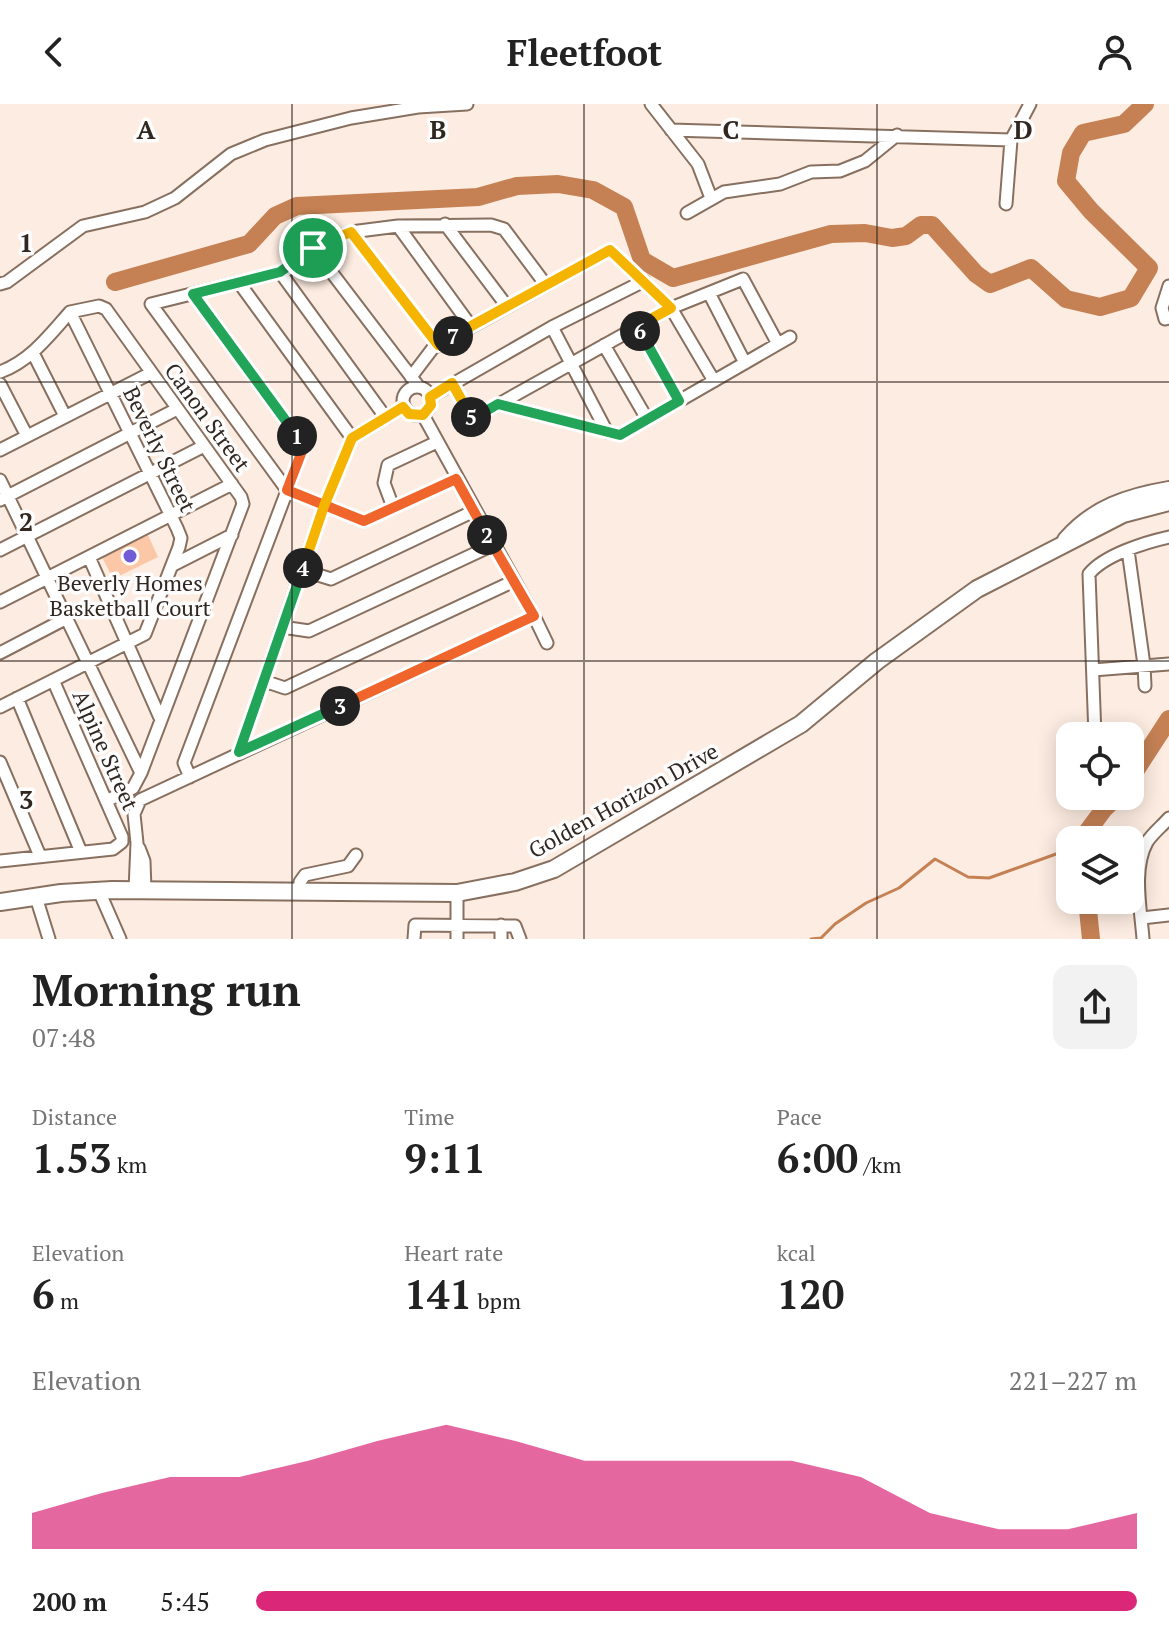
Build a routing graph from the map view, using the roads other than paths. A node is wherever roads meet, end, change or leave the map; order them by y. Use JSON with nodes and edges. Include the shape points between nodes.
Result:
{"nodes":[{"id":1,"x":467,"y":104,"type":"edge"},
{"id":2,"x":651,"y":104,"type":"edge"},
{"id":3,"x":1030,"y":104,"type":"edge"},
{"id":4,"x":671,"y":130,"type":"junction"},
{"id":5,"x":897,"y":135,"type":"junction"},
{"id":6,"x":1011,"y":140,"type":"junction"},
{"id":7,"x":711,"y":198,"type":"junction"},
{"id":8,"x":1006,"y":204,"type":"dead end"},
{"id":9,"x":687,"y":213,"type":"dead end"},
{"id":10,"x":445,"y":224,"type":"junction"},
{"id":11,"x":398,"y":226,"type":"junction"},
{"id":12,"x":351,"y":232,"type":"junction"},
{"id":13,"x":313,"y":248,"type":"junction"},
{"id":14,"x":280,"y":272,"type":"junction"},
{"id":15,"x":644,"y":281,"type":"junction"},
{"id":16,"x":0,"y":284,"type":"edge"},
{"id":17,"x":240,"y":284,"type":"junction"},
{"id":18,"x":546,"y":285,"type":"junction"},
{"id":19,"x":1169,"y":286,"type":"edge"},
{"id":20,"x":709,"y":293,"type":"junction"},
{"id":21,"x":193,"y":294,"type":"junction"},
{"id":22,"x":506,"y":305,"type":"junction"},
{"id":23,"x":671,"y":308,"type":"junction"},
{"id":24,"x":70,"y":312,"type":"junction"},
{"id":25,"x":1169,"y":318,"type":"edge"},
{"id":26,"x":470,"y":325,"type":"junction"},
{"id":27,"x":638,"y":326,"type":"junction"},
{"id":28,"x":552,"y":327,"type":"junction"},
{"id":29,"x":790,"y":337,"type":"dead end"},
{"id":30,"x":778,"y":344,"type":"junction"},
{"id":31,"x":438,"y":345,"type":"junction"},
{"id":32,"x":604,"y":345,"type":"junction"},
{"id":33,"x":33,"y":353,"type":"junction"},
{"id":34,"x":571,"y":363,"type":"junction"},
{"id":35,"x":745,"y":363,"type":"junction"},
{"id":36,"x":0,"y":372,"type":"edge"},
{"id":37,"x":151,"y":373,"type":"junction"},
{"id":38,"x":411,"y":377,"type":"junction"},
{"id":39,"x":714,"y":381,"type":"junction"},
{"id":40,"x":452,"y":383,"type":"junction"},
{"id":41,"x":0,"y":384,"type":"edge"},
{"id":42,"x":419,"y":387,"type":"junction"},
{"id":43,"x":111,"y":393,"type":"junction"},
{"id":44,"x":430,"y":397,"type":"junction"},
{"id":45,"x":679,"y":401,"type":"junction"},
{"id":46,"x":498,"y":404,"type":"junction"},
{"id":47,"x":403,"y":407,"type":"junction"},
{"id":48,"x":177,"y":409,"type":"junction"},
{"id":49,"x":423,"y":415,"type":"junction"},
{"id":50,"x":65,"y":416,"type":"junction"},
{"id":51,"x":386,"y":418,"type":"junction"},
{"id":52,"x":647,"y":419,"type":"junction"},
{"id":53,"x":607,"y":432,"type":"junction"},
{"id":54,"x":131,"y":433,"type":"junction"},
{"id":55,"x":27,"y":436,"type":"junction"},
{"id":56,"x":352,"y":438,"type":"junction"},
{"id":57,"x":437,"y":442,"type":"junction"},
{"id":58,"x":204,"y":446,"type":"junction"},
{"id":59,"x":0,"y":450,"type":"edge"},
{"id":60,"x":151,"y":474,"type":"junction"},
{"id":61,"x":456,"y":479,"type":"junction"},
{"id":62,"x":0,"y":480,"type":"edge"},
{"id":63,"x":232,"y":484,"type":"junction"},
{"id":64,"x":287,"y":490,"type":"junction"},
{"id":65,"x":1169,"y":490,"type":"edge"},
{"id":66,"x":4,"y":498,"type":"edge"},
{"id":67,"x":1169,"y":502,"type":"edge"},
{"id":68,"x":324,"y":506,"type":"junction"},
{"id":69,"x":393,"y":507,"type":"junction"},
{"id":70,"x":474,"y":511,"type":"junction"},
{"id":71,"x":171,"y":515,"type":"junction"},
{"id":72,"x":232,"y":535,"type":"junction"},
{"id":73,"x":27,"y":536,"type":"junction"},
{"id":74,"x":1169,"y":537,"type":"edge"},
{"id":75,"x":493,"y":545,"type":"junction"},
{"id":76,"x":1060,"y":547,"type":"junction"},
{"id":77,"x":0,"y":550,"type":"edge"},
{"id":78,"x":1128,"y":550,"type":"junction"},
{"id":79,"x":89,"y":557,"type":"junction"},
{"id":80,"x":173,"y":565,"type":"junction"},
{"id":81,"x":302,"y":570,"type":"junction"},
{"id":82,"x":47,"y":578,"type":"junction"},
{"id":83,"x":514,"y":581,"type":"junction"},
{"id":84,"x":0,"y":602,"type":"edge"},
{"id":85,"x":534,"y":616,"type":"junction"},
{"id":86,"x":67,"y":618,"type":"junction"},
{"id":87,"x":282,"y":627,"type":"junction"},
{"id":88,"x":547,"y":643,"type":"dead end"},
{"id":89,"x":127,"y":644,"type":"junction"},
{"id":90,"x":0,"y":653,"type":"edge"},
{"id":91,"x":88,"y":663,"type":"junction"},
{"id":92,"x":1169,"y":664,"type":"edge"},
{"id":93,"x":1144,"y":665,"type":"junction"},
{"id":94,"x":1093,"y":670,"type":"junction"},
{"id":95,"x":53,"y":680,"type":"junction"},
{"id":96,"x":264,"y":681,"type":"junction"},
{"id":97,"x":1145,"y":686,"type":"dead end"},
{"id":98,"x":17,"y":698,"type":"junction"},
{"id":99,"x":0,"y":707,"type":"edge"},
{"id":100,"x":161,"y":720,"type":"junction"},
{"id":101,"x":1095,"y":722,"type":"edge"},
{"id":102,"x":239,"y":752,"type":"junction"},
{"id":103,"x":0,"y":762,"type":"edge"},
{"id":104,"x":141,"y":773,"type":"junction"},
{"id":105,"x":190,"y":777,"type":"junction"},
{"id":106,"x":106,"y":801,"type":"junction"},
{"id":107,"x":1169,"y":818,"type":"edge"},
{"id":108,"x":81,"y":852,"type":"junction"},
{"id":109,"x":356,"y":855,"type":"dead end"},
{"id":110,"x":40,"y":856,"type":"junction"},
{"id":111,"x":0,"y":861,"type":"edge"},
{"id":112,"x":140,"y":890,"type":"junction"},
{"id":113,"x":99,"y":891,"type":"junction"},
{"id":114,"x":300,"y":891,"type":"junction"},
{"id":115,"x":457,"y":893,"type":"junction"},
{"id":116,"x":36,"y":897,"type":"junction"},
{"id":117,"x":0,"y":902,"type":"edge"},
{"id":118,"x":1169,"y":915,"type":"edge"},
{"id":119,"x":1142,"y":918,"type":"junction"},
{"id":120,"x":458,"y":925,"type":"junction"},
{"id":121,"x":501,"y":925,"type":"junction"},
{"id":122,"x":49,"y":939,"type":"edge"},
{"id":123,"x":120,"y":939,"type":"edge"},
{"id":124,"x":414,"y":939,"type":"edge"},
{"id":125,"x":457,"y":939,"type":"edge"},
{"id":126,"x":501,"y":939,"type":"edge"},
{"id":127,"x":520,"y":939,"type":"edge"},
{"id":128,"x":1143,"y":939,"type":"edge"}],
"edges":[{"from":1,"to":16,"type":"street","via":[[351,118],[265,140],[231,154],[165,203],[83,226]]},
{"from":2,"to":4,"type":"street"},
{"from":3,"to":6,"type":"street"},
{"from":4,"to":5,"type":"street"},
{"from":4,"to":7,"type":"street","via":[[698,164]]},
{"from":5,"to":6,"type":"street"},
{"from":5,"to":7,"type":"street","via":[[865,161],[840,171],[811,172]]},
{"from":6,"to":8,"type":"street"},
{"from":7,"to":9,"type":"street"},
{"from":10,"to":11,"type":"street"},
{"from":10,"to":18,"type":"street","via":[[504,229]]},
{"from":10,"to":22,"type":"street"},
{"from":11,"to":12,"type":"street"},
{"from":11,"to":26,"type":"street"},
{"from":12,"to":13,"type":"street"},
{"from":12,"to":31,"type":"street"},
{"from":13,"to":14,"type":"street"},
{"from":13,"to":38,"type":"street"},
{"from":14,"to":17,"type":"street"},
{"from":14,"to":51,"type":"street"},
{"from":15,"to":18,"type":"street","via":[[610,250]]},
{"from":15,"to":23,"type":"street"},
{"from":15,"to":28,"type":"street"},
{"from":17,"to":21,"type":"street"},
{"from":17,"to":56,"type":"street"},
{"from":18,"to":22,"type":"street"},
{"from":19,"to":25,"type":"street","via":[[1162,308]]},
{"from":20,"to":23,"type":"street"},
{"from":20,"to":30,"type":"street","via":[[743,279]]},
{"from":20,"to":35,"type":"street"},
{"from":21,"to":64,"type":"street","via":[[304,446]]},
{"from":21,"to":64,"type":"street","via":[[151,304]]},
{"from":22,"to":26,"type":"street"},
{"from":23,"to":27,"type":"street"},
{"from":23,"to":39,"type":"street"},
{"from":24,"to":33,"type":"street"},
{"from":24,"to":37,"type":"street","name":"Canon Street","via":[[103,306]]},
{"from":24,"to":43,"type":"street","name":"Beverly Street"},
{"from":26,"to":31,"type":"street"},
{"from":27,"to":32,"type":"street"},
{"from":27,"to":45,"type":"street"},
{"from":28,"to":34,"type":"street"},
{"from":28,"to":40,"type":"street"},
{"from":29,"to":30,"type":"street"},
{"from":30,"to":35,"type":"street"},
{"from":31,"to":38,"type":"street"},
{"from":32,"to":34,"type":"street"},
{"from":32,"to":52,"type":"street"},
{"from":33,"to":36,"type":"street"},
{"from":33,"to":50,"type":"street"},
{"from":34,"to":46,"type":"street"},
{"from":34,"to":53,"type":"street"},
{"from":35,"to":39,"type":"street"},
{"from":37,"to":43,"type":"street"},
{"from":37,"to":48,"type":"street","name":"Canon Street"},
{"from":38,"to":42,"type":"street"},
{"from":39,"to":45,"type":"street"},
{"from":40,"to":44,"type":"street"},
{"from":40,"to":46,"type":"street","via":[[472,419]]},
{"from":41,"to":55,"type":"street"},
{"from":42,"to":44,"type":"street"},
{"from":42,"to":47,"type":"street","via":[[405,393]]},
{"from":43,"to":50,"type":"street"},
{"from":43,"to":54,"type":"street","name":"Beverly Street"},
{"from":44,"to":49,"type":"street"},
{"from":45,"to":52,"type":"street"},
{"from":46,"to":53,"type":"street"},
{"from":47,"to":49,"type":"street","via":[[409,414]]},
{"from":47,"to":51,"type":"street"},
{"from":48,"to":54,"type":"street"},
{"from":48,"to":58,"type":"street","name":"Canon Street"},
{"from":49,"to":57,"type":"street"},
{"from":50,"to":55,"type":"street"},
{"from":51,"to":56,"type":"street"},
{"from":52,"to":53,"type":"street","via":[[620,435]]},
{"from":54,"to":60,"type":"street","name":"Beverly Street"},
{"from":54,"to":66,"type":"street"},
{"from":55,"to":59,"type":"street"},
{"from":56,"to":68,"type":"street"},
{"from":57,"to":61,"type":"street"},
{"from":57,"to":69,"type":"street","via":[[388,465],[384,483]]},
{"from":58,"to":60,"type":"street"},
{"from":58,"to":63,"type":"street","name":"Canon Street"},
{"from":60,"to":71,"type":"street","name":"Beverly Street"},
{"from":60,"to":73,"type":"street"},
{"from":61,"to":69,"type":"street"},
{"from":61,"to":70,"type":"street"},
{"from":62,"to":66,"type":"street"},
{"from":63,"to":71,"type":"street"},
{"from":63,"to":72,"type":"street","name":"Canon Street","via":[[243,504]]},
{"from":64,"to":68,"type":"street"},
{"from":64,"to":105,"type":"street","via":[[184,763]]},
{"from":65,"to":76,"type":"street","name":"Golden Horizon Drive","via":[[1118,502],[1081,524]]},
{"from":66,"to":73,"type":"street"},
{"from":67,"to":76,"type":"street","name":"Golden Horizon Drive","via":[[1123,514]]},
{"from":68,"to":69,"type":"street","via":[[364,521]]},
{"from":68,"to":81,"type":"street"},
{"from":70,"to":75,"type":"street"},
{"from":70,"to":81,"type":"street","via":[[331,579]]},
{"from":71,"to":79,"type":"street"},
{"from":71,"to":80,"type":"street","name":"Beverly Street","via":[[181,538]]},
{"from":72,"to":80,"type":"street"},
{"from":72,"to":100,"type":"street","name":"Canon Street"},
{"from":73,"to":77,"type":"street"},
{"from":73,"to":82,"type":"street"},
{"from":74,"to":78,"type":"street"},
{"from":75,"to":83,"type":"street"},
{"from":75,"to":87,"type":"street","via":[[309,631]]},
{"from":76,"to":115,"type":"street","name":"Golden Horizon Drive","via":[[977,589],[801,724],[554,869]]},
{"from":78,"to":93,"type":"street"},
{"from":78,"to":94,"type":"street","via":[[1089,574]]},
{"from":79,"to":82,"type":"street"},
{"from":79,"to":89,"type":"street"},
{"from":80,"to":89,"type":"street","name":"Beverly Street","via":[[148,630]]},
{"from":81,"to":87,"type":"street"},
{"from":82,"to":84,"type":"street"},
{"from":82,"to":86,"type":"street"},
{"from":83,"to":85,"type":"street"},
{"from":83,"to":96,"type":"street","via":[[285,688]]},
{"from":85,"to":88,"type":"street"},
{"from":85,"to":102,"type":"street"},
{"from":86,"to":90,"type":"street"},
{"from":86,"to":91,"type":"street"},
{"from":87,"to":96,"type":"street"},
{"from":89,"to":91,"type":"street","name":"Beverly Street"},
{"from":89,"to":100,"type":"street"},
{"from":91,"to":95,"type":"street","name":"Beverly Street"},
{"from":91,"to":104,"type":"street"},
{"from":92,"to":93,"type":"street"},
{"from":93,"to":94,"type":"street"},
{"from":93,"to":97,"type":"street"},
{"from":94,"to":101,"type":"street"},
{"from":95,"to":98,"type":"street","name":"Beverly Street"},
{"from":95,"to":106,"type":"street","name":"Alpine Street"},
{"from":96,"to":102,"type":"street"},
{"from":98,"to":99,"type":"street","name":"Beverly Street"},
{"from":98,"to":108,"type":"street"},
{"from":100,"to":104,"type":"street","name":"Canon Street"},
{"from":102,"to":105,"type":"street"},
{"from":103,"to":110,"type":"street"},
{"from":104,"to":106,"type":"street","name":"Canon Street","via":[[133,788]]},
{"from":105,"to":112,"type":"street","via":[[140,800],[134,814]]},
{"from":106,"to":108,"type":"street","name":"Alpine Street","via":[[122,837],[118,848]]},
{"from":107,"to":119,"type":"street","via":[[1147,842],[1142,858]]},
{"from":108,"to":110,"type":"street"},
{"from":109,"to":114,"type":"street","via":[[348,866],[305,875]]},
{"from":110,"to":111,"type":"street"},
{"from":112,"to":113,"type":"street","name":"Golden Horizon Drive"},
{"from":112,"to":114,"type":"street","name":"Golden Horizon Drive"},
{"from":113,"to":116,"type":"street","name":"Golden Horizon Drive"},
{"from":113,"to":123,"type":"street"},
{"from":114,"to":115,"type":"street","name":"Golden Horizon Drive"},
{"from":115,"to":120,"type":"street"},
{"from":116,"to":117,"type":"street","name":"Golden Horizon Drive"},
{"from":116,"to":122,"type":"street"},
{"from":118,"to":119,"type":"street"},
{"from":119,"to":128,"type":"street"},
{"from":120,"to":121,"type":"street"},
{"from":120,"to":124,"type":"street","via":[[415,925]]},
{"from":120,"to":125,"type":"street"},
{"from":121,"to":126,"type":"street"},
{"from":121,"to":127,"type":"street","via":[[515,926]]}]}
